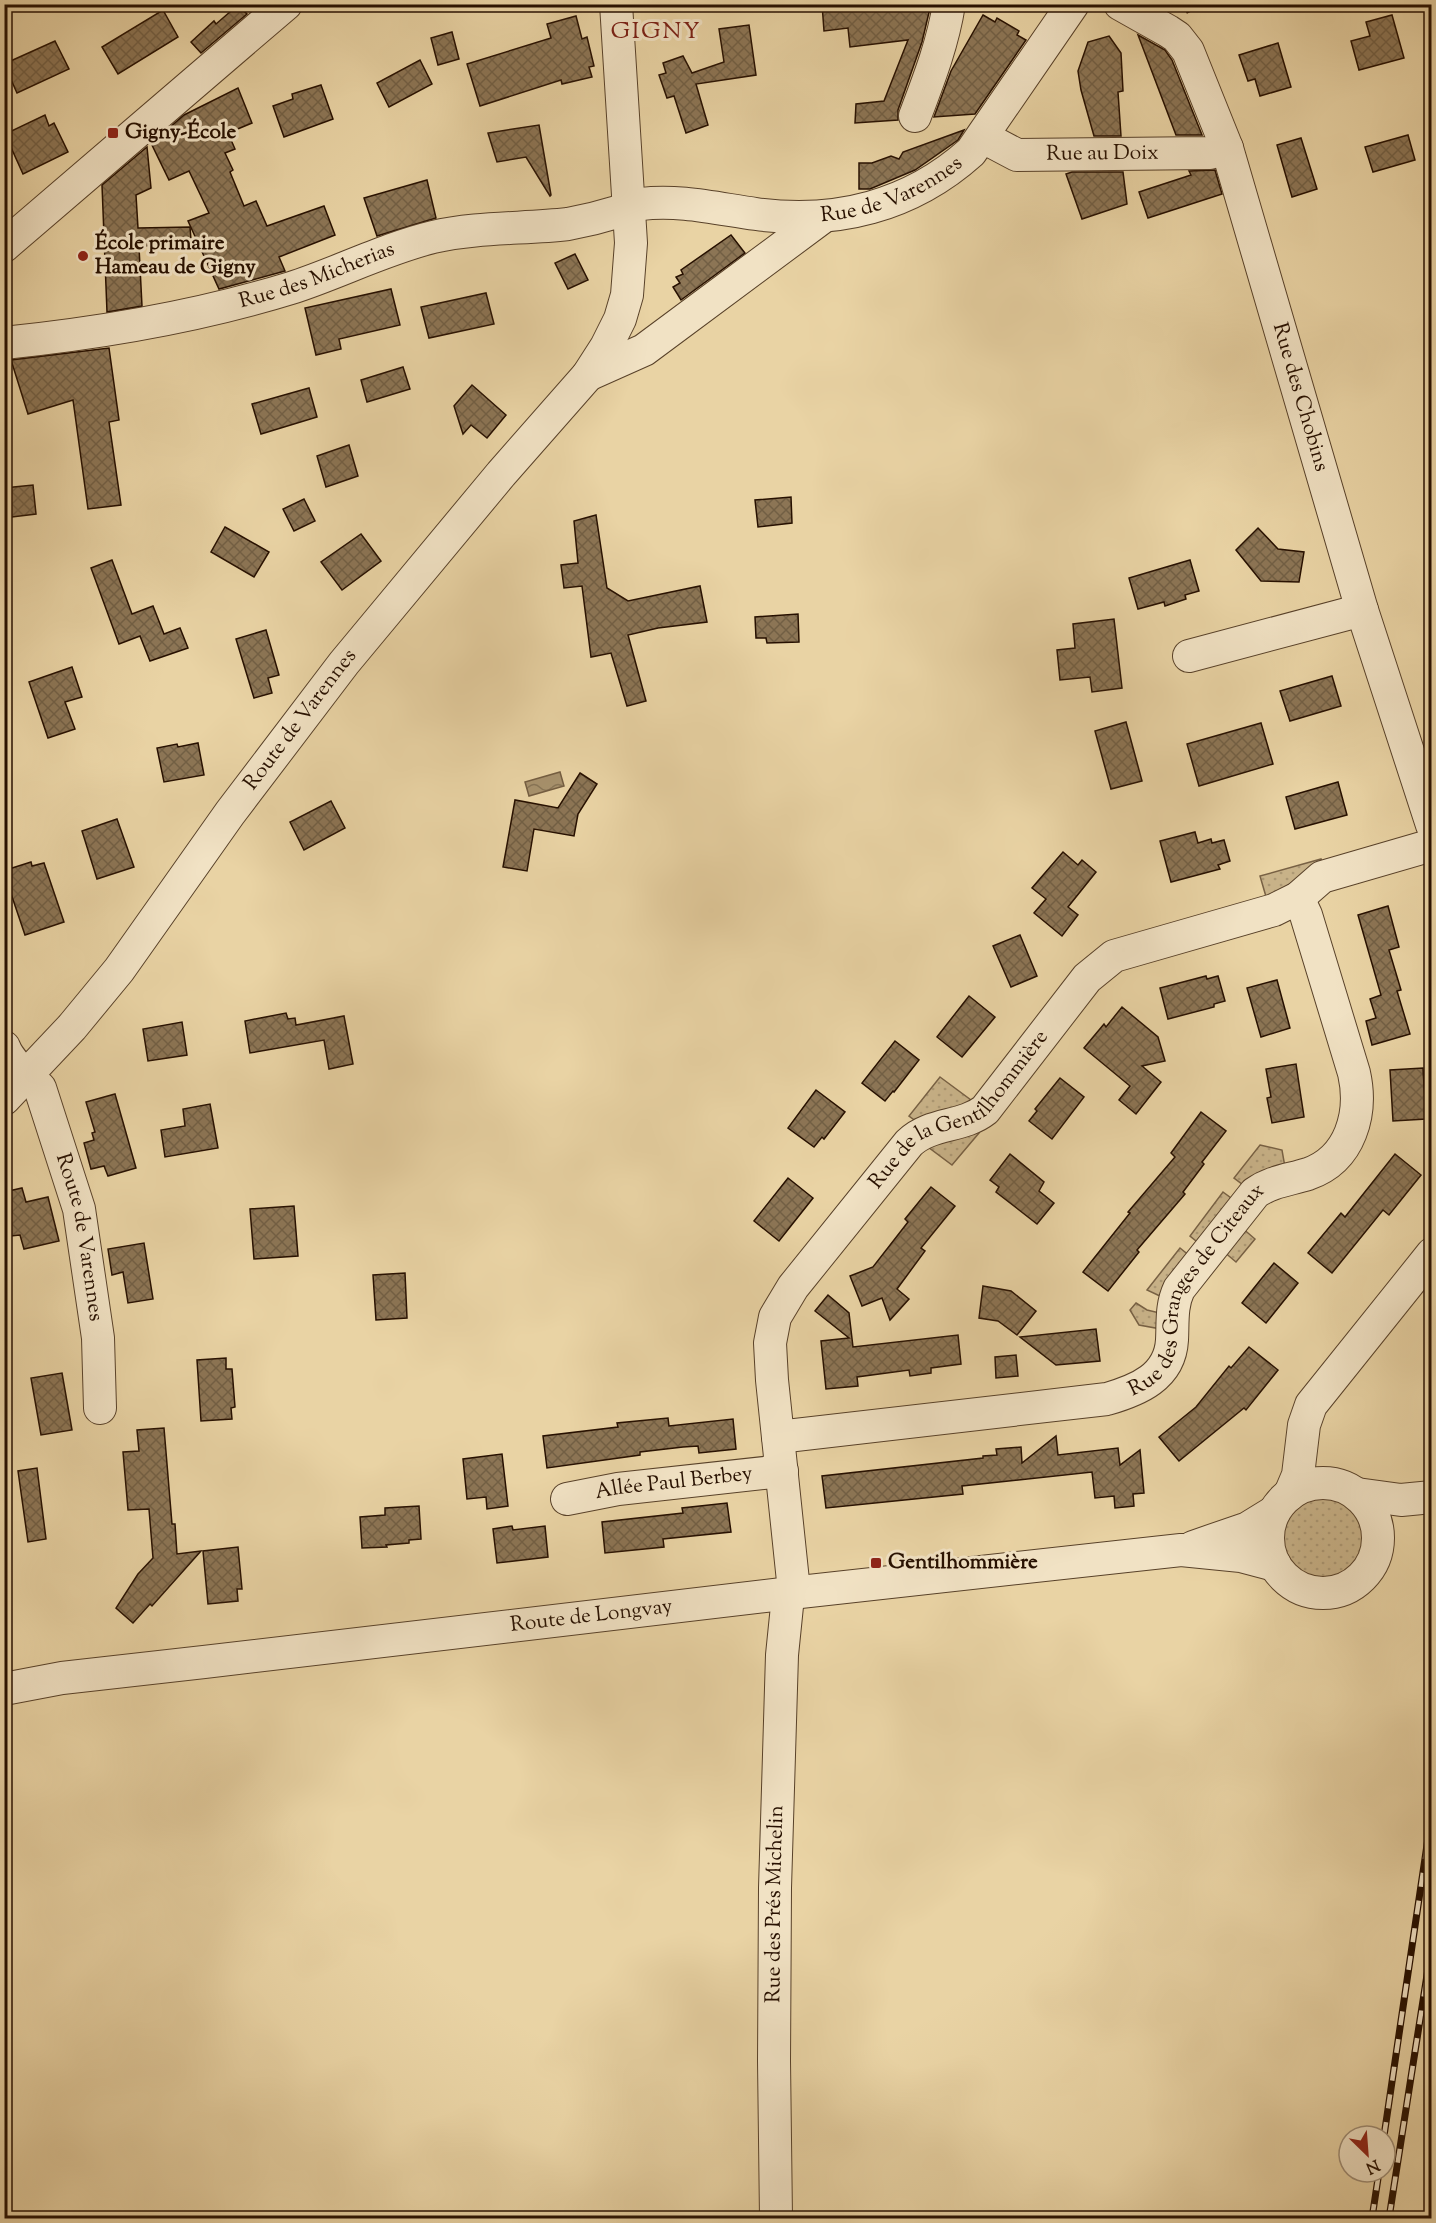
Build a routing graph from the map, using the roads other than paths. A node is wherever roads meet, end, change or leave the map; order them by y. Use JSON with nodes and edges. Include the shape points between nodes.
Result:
{"nodes":[{"id":1,"x":286,"y":4,"type":"edge"},
{"id":2,"x":616,"y":4,"type":"edge"},
{"id":3,"x":949,"y":4,"type":"edge"},
{"id":4,"x":1073,"y":4,"type":"edge"},
{"id":5,"x":1120,"y":4,"type":"edge"},
{"id":6,"x":915,"y":116,"type":"dead end"},
{"id":7,"x":983,"y":137,"type":"junction"},
{"id":8,"x":1227,"y":148,"type":"junction"},
{"id":9,"x":629,"y":208,"type":"junction"},
{"id":10,"x":823,"y":217,"type":"junction"},
{"id":11,"x":4,"y":246,"type":"edge"},
{"id":12,"x":4,"y":344,"type":"edge"},
{"id":13,"x":588,"y":375,"type":"junction"},
{"id":14,"x":1362,"y":610,"type":"junction"},
{"id":15,"x":1189,"y":656,"type":"dead end"},
{"id":16,"x":1431,"y":825,"type":"edge"},
{"id":17,"x":1431,"y":845,"type":"edge"},
{"id":18,"x":1298,"y":898,"type":"junction"},
{"id":19,"x":4,"y":1047,"type":"edge"},
{"id":20,"x":27,"y":1076,"type":"junction"},
{"id":21,"x":4,"y":1099,"type":"edge"},
{"id":22,"x":1431,"y":1254,"type":"edge"},
{"id":23,"x":1321,"y":1394,"type":"junction"},
{"id":24,"x":100,"y":1408,"type":"dead end"},
{"id":25,"x":778,"y":1437,"type":"junction"},
{"id":26,"x":782,"y":1471,"type":"junction"},
{"id":27,"x":1349,"y":1490,"type":"junction"},
{"id":28,"x":1431,"y":1497,"type":"edge"},
{"id":29,"x":567,"y":1499,"type":"dead end"},
{"id":30,"x":1282,"y":1503,"type":"junction"},
{"id":31,"x":1431,"y":1508,"type":"edge"},
{"id":32,"x":1379,"y":1543,"type":"junction"},
{"id":33,"x":1180,"y":1551,"type":"junction"},
{"id":34,"x":1275,"y":1565,"type":"junction"},
{"id":35,"x":791,"y":1593,"type":"junction"},
{"id":36,"x":4,"y":1689,"type":"edge"},
{"id":37,"x":776,"y":2218,"type":"edge"}],
"edges":[{"from":1,"to":11,"type":"street"},
{"from":2,"to":9,"type":"street","name":"Route de Varennes"},
{"from":3,"to":6,"type":"street","via":[[934,68]]},
{"from":4,"to":7,"type":"street","name":"Rue de Varennes"},
{"from":5,"to":8,"type":"street","name":"Rue des Chobins","via":[[1168,31],[1182,44]]},
{"from":7,"to":8,"type":"street","name":"Rue au Doix","via":[[1017,154],[1210,153]]},
{"from":7,"to":10,"type":"street","name":"Rue de Varennes","via":[[957,165],[892,202],[856,213]]},
{"from":8,"to":14,"type":"street","name":"Rue des Chobins"},
{"from":9,"to":10,"type":"street","name":"Rue de Varennes","via":[[640,204],[693,204],[760,215]]},
{"from":9,"to":12,"type":"street","name":"Rue des Micherias","via":[[572,223],[435,237],[292,288],[225,307],[160,322]]},
{"from":9,"to":13,"type":"street","name":"Route de Varennes","via":[[632,243],[627,295],[620,319]]},
{"from":10,"to":13,"type":"street","via":[[644,350]]},
{"from":13,"to":20,"type":"street","name":"Route de Varennes","via":[[344,663],[230,813],[119,970]]},
{"from":14,"to":15,"type":"street"},
{"from":14,"to":16,"type":"street","name":"Rue des Chobins"},
{"from":17,"to":18,"type":"street","name":"Rue de la Gentilhommière","via":[[1322,877]]},
{"from":18,"to":25,"type":"street","name":"Rue de la Gentilhommière","via":[[1274,910],[1114,956],[1087,978],[985,1110],[964,1122],[929,1130],[909,1143],[793,1287],[775,1317],[770,1343]]},
{"from":18,"to":25,"type":"street","name":"Rue des Granges de Citeaux","via":[[1354,1073],[1358,1100],[1352,1131],[1324,1167],[1273,1183],[1255,1193],[1179,1289],[1173,1308],[1169,1356],[1162,1370],[1142,1386],[1107,1399]]},
{"from":19,"to":20,"type":"street","name":"Route de Varennes"},
{"from":20,"to":21,"type":"street","name":"Route de Varennes"},
{"from":20,"to":24,"type":"street","name":"Route de Varennes","via":[[40,1089],[78,1209],[98,1338]]},
{"from":22,"to":23,"type":"street"},
{"from":23,"to":27,"type":"street","via":[[1321,1450],[1329,1470]]},
{"from":23,"to":30,"type":"street","via":[[1306,1414],[1299,1475]]},
{"from":25,"to":26,"type":"street","name":"Rue de la Gentilhommière"},
{"from":26,"to":29,"type":"street","name":"Allée Paul Berbey","via":[[618,1489]]},
{"from":26,"to":35,"type":"street","name":"Rue de la Gentilhommière"},
{"from":27,"to":28,"type":"street","via":[[1401,1500]]},
{"from":27,"to":30,"type":"street","via":[[1314,1483]]},
{"from":27,"to":32,"type":"street","via":[[1367,1504],[1374,1516]]},
{"from":30,"to":33,"type":"street","name":"Route de Longvay","via":[[1248,1528]]},
{"from":30,"to":34,"type":"street","via":[[1269,1525],[1268,1539]]},
{"from":31,"to":32,"type":"street"},
{"from":32,"to":34,"type":"street","via":[[1368,1572],[1350,1587],[1335,1592],[1304,1590],[1285,1578]]},
{"from":33,"to":34,"type":"street","name":"Route de Longvay","via":[[1241,1556]]},
{"from":33,"to":35,"type":"street","name":"Route de Longvay"},
{"from":35,"to":36,"type":"street","name":"Route de Longvay","via":[[62,1678]]},
{"from":35,"to":37,"type":"street","name":"Rue des Prés Michelin","via":[[782,1655],[775,1888]]}]}
